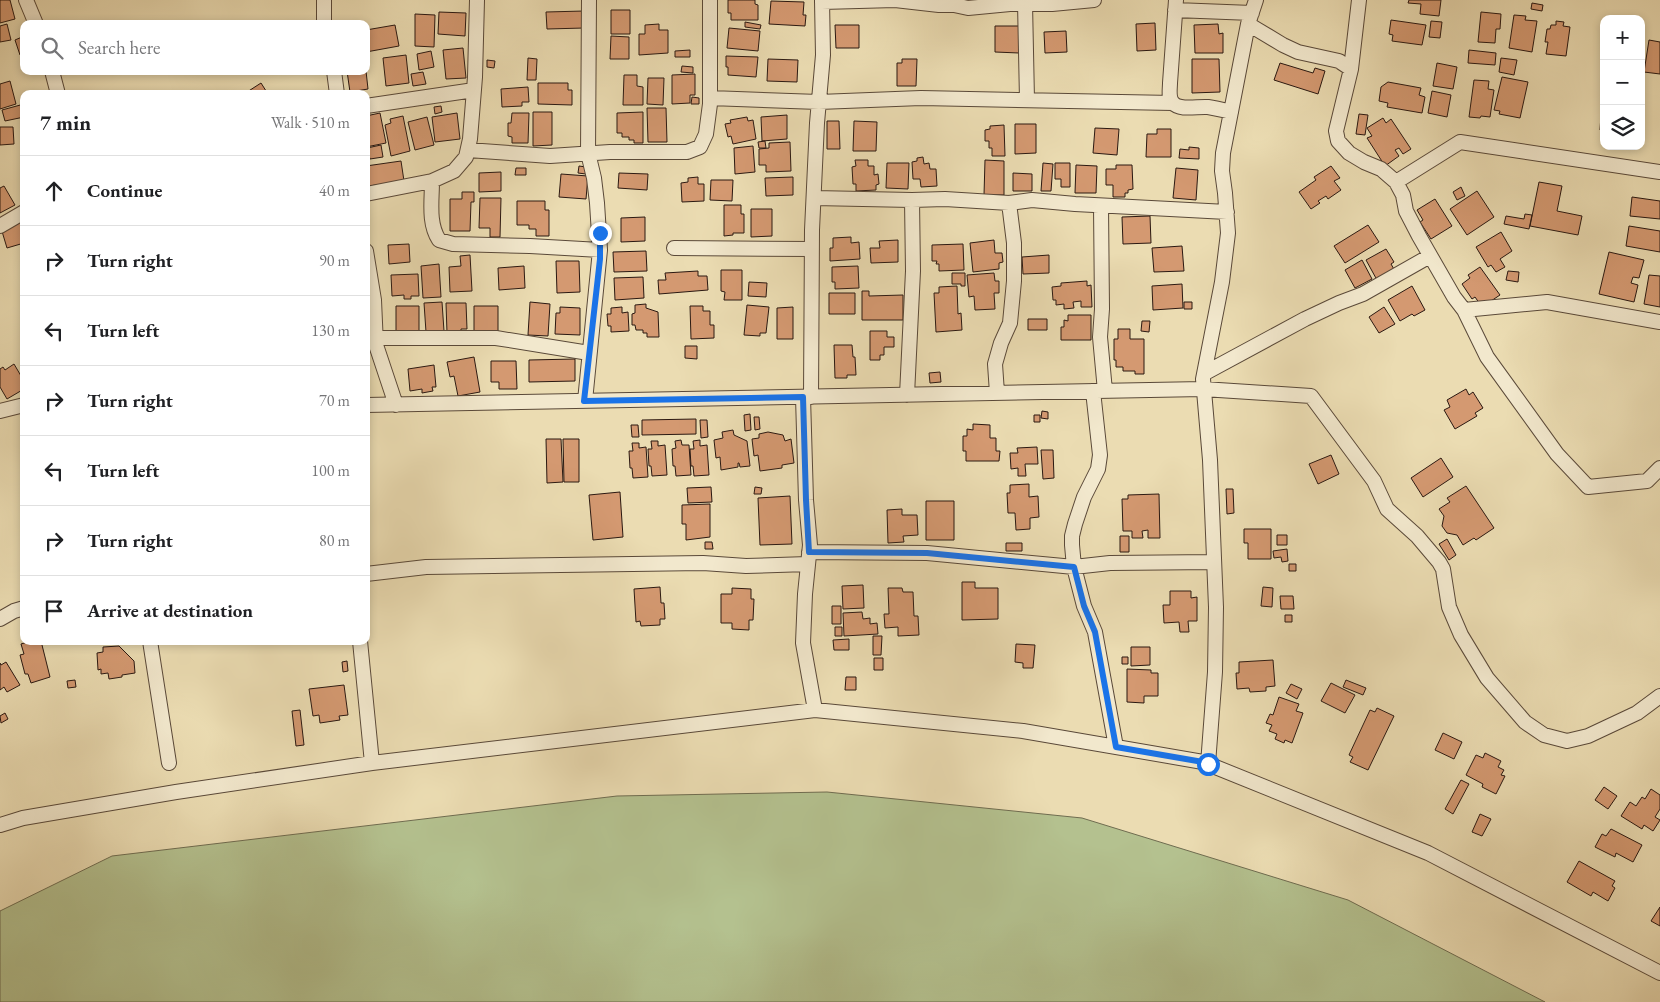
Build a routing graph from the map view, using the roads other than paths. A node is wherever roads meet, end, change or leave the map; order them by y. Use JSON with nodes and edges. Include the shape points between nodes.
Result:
{"nodes":[{"id":1,"x":26,"y":0,"type":"edge"},
{"id":2,"x":325,"y":0,"type":"edge"},
{"id":3,"x":477,"y":0,"type":"edge"},
{"id":4,"x":589,"y":0,"type":"edge"},
{"id":5,"x":710,"y":0,"type":"edge"},
{"id":6,"x":1094,"y":0,"type":"edge"},
{"id":7,"x":1359,"y":0,"type":"edge"},
{"id":8,"x":822,"y":1,"type":"edge"},
{"id":9,"x":1025,"y":3,"type":"junction"},
{"id":10,"x":1176,"y":5,"type":"edge"},
{"id":11,"x":1252,"y":12,"type":"edge"},
{"id":12,"x":34,"y":20,"type":"edge"},
{"id":13,"x":324,"y":20,"type":"edge"},
{"id":14,"x":1351,"y":69,"type":"junction"},
{"id":15,"x":53,"y":75,"type":"edge"},
{"id":16,"x":335,"y":75,"type":"edge"},
{"id":17,"x":57,"y":90,"type":"edge"},
{"id":18,"x":336,"y":90,"type":"edge"},
{"id":19,"x":474,"y":90,"type":"junction"},
{"id":20,"x":710,"y":98,"type":"junction"},
{"id":21,"x":1027,"y":100,"type":"junction"},
{"id":22,"x":819,"y":102,"type":"junction"},
{"id":23,"x":1173,"y":103,"type":"junction"},
{"id":24,"x":370,"y":105,"type":"edge"},
{"id":25,"x":1231,"y":112,"type":"junction"},
{"id":26,"x":468,"y":150,"type":"junction"},
{"id":27,"x":588,"y":153,"type":"junction"},
{"id":28,"x":1660,"y":172,"type":"edge"},
{"id":29,"x":432,"y":181,"type":"junction"},
{"id":30,"x":1396,"y":182,"type":"junction"},
{"id":31,"x":370,"y":193,"type":"edge"},
{"id":32,"x":814,"y":198,"type":"junction"},
{"id":33,"x":912,"y":200,"type":"junction"},
{"id":34,"x":1009,"y":203,"type":"junction"},
{"id":35,"x":1101,"y":206,"type":"junction"},
{"id":36,"x":1227,"y":212,"type":"junction"},
{"id":37,"x":20,"y":214,"type":"edge"},
{"id":38,"x":0,"y":226,"type":"edge"},
{"id":39,"x":674,"y":248,"type":"dead end"},
{"id":40,"x":812,"y":249,"type":"junction"},
{"id":41,"x":600,"y":250,"type":"junction"},
{"id":42,"x":1430,"y":256,"type":"junction"},
{"id":43,"x":370,"y":276,"type":"edge"},
{"id":44,"x":1464,"y":310,"type":"junction"},
{"id":45,"x":1660,"y":322,"type":"edge"},
{"id":46,"x":376,"y":338,"type":"junction"},
{"id":47,"x":589,"y":353,"type":"junction"},
{"id":48,"x":1205,"y":373,"type":"junction"},
{"id":49,"x":1203,"y":389,"type":"junction"},
{"id":50,"x":1099,"y":391,"type":"junction"},
{"id":51,"x":997,"y":393,"type":"junction"},
{"id":52,"x":907,"y":395,"type":"junction"},
{"id":53,"x":807,"y":397,"type":"junction"},
{"id":54,"x":584,"y":401,"type":"junction"},
{"id":55,"x":370,"y":405,"type":"edge"},
{"id":56,"x":396,"y":405,"type":"junction"},
{"id":57,"x":20,"y":406,"type":"edge"},
{"id":58,"x":0,"y":411,"type":"edge"},
{"id":59,"x":1660,"y":468,"type":"edge"},
{"id":60,"x":808,"y":558,"type":"junction"},
{"id":61,"x":1214,"y":562,"type":"junction"},
{"id":62,"x":1074,"y":567,"type":"junction"},
{"id":63,"x":370,"y":574,"type":"edge"},
{"id":64,"x":20,"y":609,"type":"edge"},
{"id":65,"x":0,"y":618,"type":"edge"},
{"id":66,"x":151,"y":645,"type":"edge"},
{"id":67,"x":360,"y":645,"type":"edge"},
{"id":68,"x":1660,"y":696,"type":"edge"},
{"id":69,"x":815,"y":710,"type":"junction"},
{"id":70,"x":1116,"y":747,"type":"junction"},
{"id":71,"x":169,"y":763,"type":"dead end"},
{"id":72,"x":372,"y":763,"type":"junction"},
{"id":73,"x":1208,"y":764,"type":"junction"},
{"id":74,"x":0,"y":825,"type":"edge"},
{"id":75,"x":1660,"y":973,"type":"edge"}],
"edges":[{"from":1,"to":12,"type":"street"},
{"from":2,"to":13,"type":"street"},
{"from":3,"to":19,"type":"street"},
{"from":4,"to":27,"type":"street"},
{"from":5,"to":20,"type":"street"},
{"from":6,"to":9,"type":"street"},
{"from":7,"to":14,"type":"street"},
{"from":8,"to":9,"type":"street","via":[[895,0],[968,8]]},
{"from":8,"to":22,"type":"street","via":[[823,55]]},
{"from":9,"to":21,"type":"street"},
{"from":10,"to":11,"type":"street"},
{"from":10,"to":23,"type":"street","via":[[1170,83]]},
{"from":11,"to":14,"type":"street","via":[[1283,45],[1298,52],[1339,61]]},
{"from":11,"to":25,"type":"street"},
{"from":14,"to":30,"type":"street","via":[[1338,116],[1338,141],[1364,162],[1381,168]]},
{"from":15,"to":17,"type":"street"},
{"from":16,"to":18,"type":"street"},
{"from":19,"to":24,"type":"street"},
{"from":19,"to":26,"type":"street"},
{"from":20,"to":22,"type":"street"},
{"from":20,"to":27,"type":"street","via":[[706,134],[700,147],[687,152]]},
{"from":21,"to":22,"type":"street","via":[[921,98]]},
{"from":21,"to":23,"type":"street"},
{"from":22,"to":32,"type":"street"},
{"from":23,"to":25,"type":"street"},
{"from":25,"to":36,"type":"street","via":[[1222,171]]},
{"from":26,"to":27,"type":"street","via":[[550,156]]},
{"from":26,"to":29,"type":"street","via":[[454,171]]},
{"from":27,"to":41,"type":"street","via":[[594,178]]},
{"from":28,"to":30,"type":"street","via":[[1460,142]]},
{"from":29,"to":31,"type":"street"},
{"from":29,"to":41,"type":"street","via":[[433,231],[439,240],[453,244]]},
{"from":30,"to":42,"type":"street","via":[[1406,210]]},
{"from":32,"to":33,"type":"street"},
{"from":32,"to":40,"type":"street"},
{"from":33,"to":34,"type":"street"},
{"from":33,"to":52,"type":"street","via":[[913,271]]},
{"from":34,"to":35,"type":"street","via":[[1032,200]]},
{"from":34,"to":51,"type":"street","via":[[1014,281],[1010,323],[996,364]]},
{"from":35,"to":36,"type":"street"},
{"from":35,"to":50,"type":"street"},
{"from":36,"to":48,"type":"street","via":[[1222,282]]},
{"from":37,"to":38,"type":"street"},
{"from":39,"to":40,"type":"street"},
{"from":40,"to":53,"type":"street"},
{"from":41,"to":47,"type":"street"},
{"from":42,"to":44,"type":"street"},
{"from":42,"to":48,"type":"street","via":[[1364,294],[1305,319]]},
{"from":43,"to":46,"type":"street"},
{"from":44,"to":45,"type":"street","via":[[1547,302]]},
{"from":44,"to":59,"type":"street","via":[[1487,357],[1557,454],[1588,487],[1647,481]]},
{"from":46,"to":47,"type":"street","via":[[496,338]]},
{"from":46,"to":56,"type":"street"},
{"from":47,"to":54,"type":"street"},
{"from":48,"to":49,"type":"street"},
{"from":49,"to":50,"type":"street"},
{"from":49,"to":61,"type":"street"},
{"from":49,"to":68,"type":"street","via":[[1311,396],[1374,481],[1387,508],[1439,562],[1449,607],[1466,643],[1487,678],[1536,731],[1567,740],[1588,736],[1637,713]]},
{"from":50,"to":51,"type":"street"},
{"from":50,"to":62,"type":"street","via":[[1100,455],[1072,536]]},
{"from":51,"to":52,"type":"street"},
{"from":52,"to":53,"type":"street"},
{"from":53,"to":54,"type":"street"},
{"from":53,"to":60,"type":"street"},
{"from":54,"to":56,"type":"street"},
{"from":55,"to":56,"type":"street"},
{"from":57,"to":58,"type":"street"},
{"from":60,"to":62,"type":"street","via":[[927,553]]},
{"from":60,"to":63,"type":"street","via":[[746,566],[703,563],[426,567]]},
{"from":60,"to":69,"type":"street","via":[[803,643]]},
{"from":61,"to":62,"type":"street","via":[[1110,563]]},
{"from":61,"to":73,"type":"street","via":[[1216,607]]},
{"from":62,"to":70,"type":"street","via":[[1095,632]]},
{"from":64,"to":65,"type":"street"},
{"from":66,"to":71,"type":"street"},
{"from":67,"to":72,"type":"street"},
{"from":69,"to":70,"type":"street","via":[[1023,731]]},
{"from":69,"to":72,"type":"street"},
{"from":70,"to":73,"type":"street"},
{"from":72,"to":74,"type":"street","via":[[176,792]]},
{"from":73,"to":75,"type":"street","via":[[1428,853]]}]}
